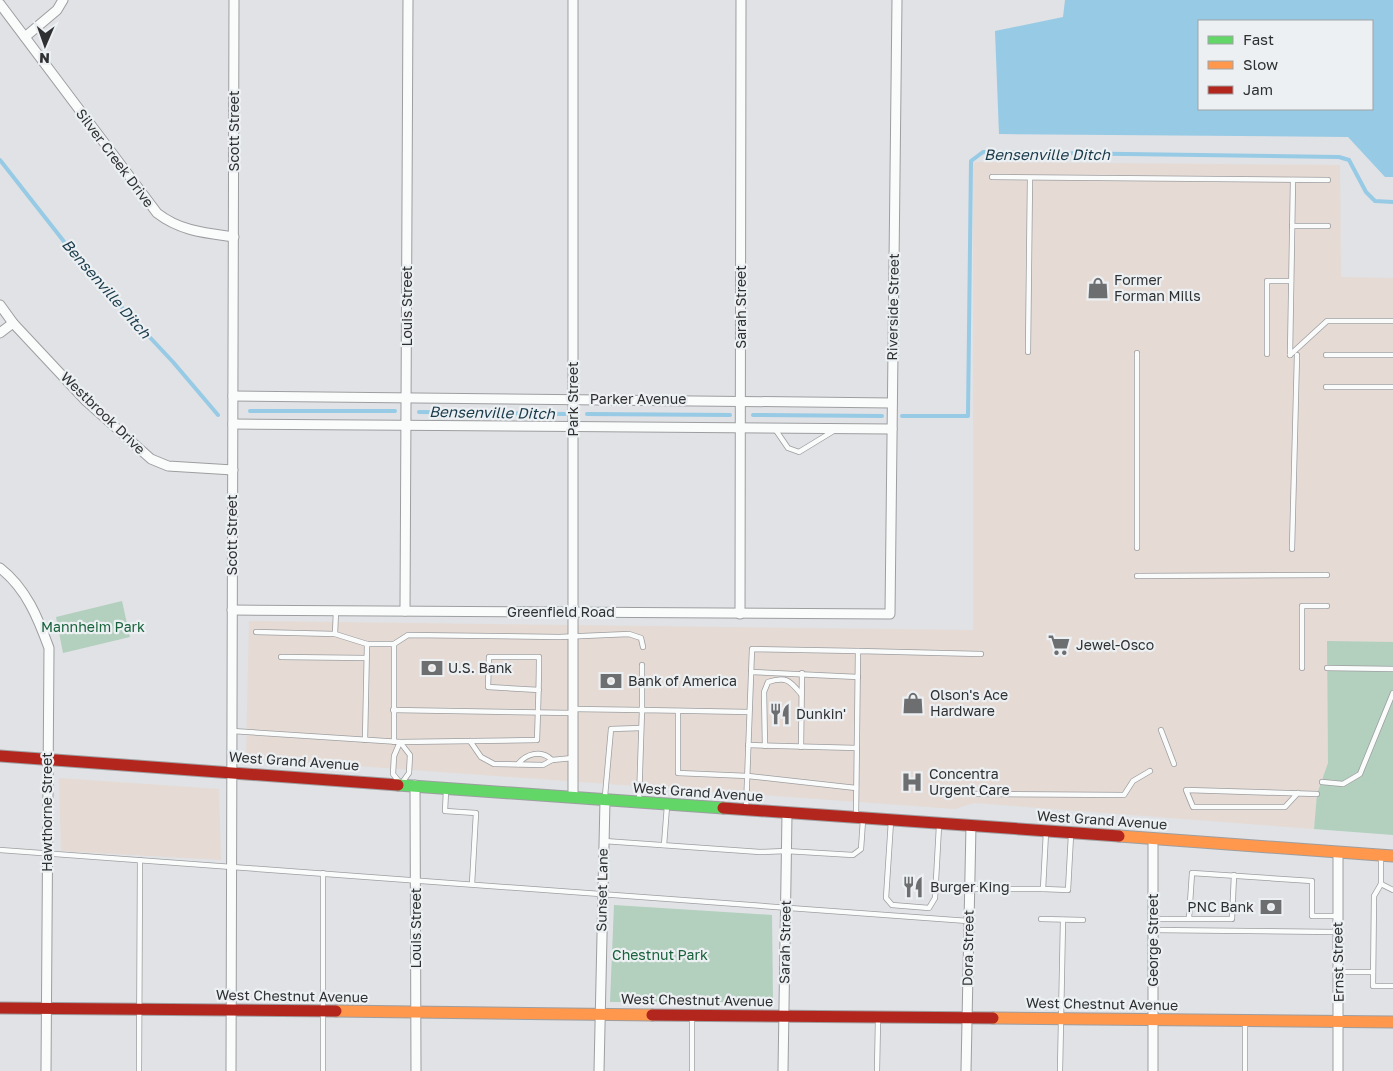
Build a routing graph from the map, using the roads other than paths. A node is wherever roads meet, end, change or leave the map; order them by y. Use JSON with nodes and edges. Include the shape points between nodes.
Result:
{"nodes":[{"id":1,"x":63,"y":0,"type":"edge"},
{"id":2,"x":234,"y":0,"type":"edge"},
{"id":3,"x":408,"y":0,"type":"edge"},
{"id":4,"x":573,"y":0,"type":"edge"},
{"id":5,"x":741,"y":0,"type":"edge"},
{"id":6,"x":897,"y":0,"type":"edge"},
{"id":7,"x":0,"y":4,"type":"edge"},
{"id":8,"x":25,"y":37,"type":"junction"},
{"id":9,"x":992,"y":177,"type":"dead end"},
{"id":10,"x":1030,"y":178,"type":"junction"},
{"id":11,"x":1293,"y":180,"type":"junction"},
{"id":12,"x":1328,"y":180,"type":"dead end"},
{"id":13,"x":1292,"y":226,"type":"junction"},
{"id":14,"x":1328,"y":226,"type":"dead end"},
{"id":15,"x":234,"y":237,"type":"junction"},
{"id":16,"x":1291,"y":281,"type":"junction"},
{"id":17,"x":0,"y":305,"type":"edge"},
{"id":18,"x":1393,"y":321,"type":"edge"},
{"id":19,"x":13,"y":323,"type":"junction"},
{"id":20,"x":0,"y":333,"type":"edge"},
{"id":21,"x":1028,"y":352,"type":"dead end"},
{"id":22,"x":1136,"y":353,"type":"dead end"},
{"id":23,"x":1267,"y":354,"type":"dead end"},
{"id":24,"x":1297,"y":355,"type":"dead end"},
{"id":25,"x":1326,"y":355,"type":"dead end"},
{"id":26,"x":1393,"y":355,"type":"edge"},
{"id":27,"x":1326,"y":387,"type":"dead end"},
{"id":28,"x":1393,"y":387,"type":"edge"},
{"id":29,"x":233,"y":396,"type":"junction"},
{"id":30,"x":406,"y":398,"type":"junction"},
{"id":31,"x":573,"y":399,"type":"junction"},
{"id":32,"x":741,"y":400,"type":"junction"},
{"id":33,"x":892,"y":402,"type":"junction"},
{"id":34,"x":233,"y":424,"type":"junction"},
{"id":35,"x":406,"y":427,"type":"junction"},
{"id":36,"x":573,"y":427,"type":"junction"},
{"id":37,"x":741,"y":429,"type":"junction"},
{"id":38,"x":775,"y":429,"type":"junction"},
{"id":39,"x":836,"y":429,"type":"junction"},
{"id":40,"x":892,"y":429,"type":"junction"},
{"id":41,"x":233,"y":470,"type":"junction"},
{"id":42,"x":1137,"y":548,"type":"dead end"},
{"id":43,"x":1292,"y":549,"type":"dead end"},
{"id":44,"x":0,"y":568,"type":"edge"},
{"id":45,"x":1326,"y":575,"type":"dead end"},
{"id":46,"x":1136,"y":576,"type":"dead end"},
{"id":47,"x":1326,"y":606,"type":"dead end"},
{"id":48,"x":232,"y":610,"type":"junction"},
{"id":49,"x":336,"y":611,"type":"junction"},
{"id":50,"x":405,"y":611,"type":"junction"},
{"id":51,"x":573,"y":612,"type":"junction"},
{"id":52,"x":740,"y":614,"type":"junction"},
{"id":53,"x":890,"y":614,"type":"joint"},
{"id":54,"x":256,"y":632,"type":"dead end"},
{"id":55,"x":335,"y":634,"type":"junction"},
{"id":56,"x":573,"y":634,"type":"junction"},
{"id":57,"x":367,"y":644,"type":"junction"},
{"id":58,"x":394,"y":644,"type":"junction"},
{"id":59,"x":643,"y":647,"type":"dead end"},
{"id":60,"x":858,"y":650,"type":"junction"},
{"id":61,"x":981,"y":654,"type":"dead end"},
{"id":62,"x":281,"y":657,"type":"dead end"},
{"id":63,"x":366,"y":658,"type":"junction"},
{"id":64,"x":642,"y":665,"type":"dead end"},
{"id":65,"x":1302,"y":668,"type":"dead end"},
{"id":66,"x":1327,"y":668,"type":"dead end"},
{"id":67,"x":1393,"y":669,"type":"edge"},
{"id":68,"x":751,"y":672,"type":"junction"},
{"id":69,"x":802,"y":673,"type":"junction"},
{"id":70,"x":858,"y":677,"type":"junction"},
{"id":71,"x":539,"y":690,"type":"junction"},
{"id":72,"x":801,"y":694,"type":"junction"},
{"id":73,"x":1393,"y":694,"type":"edge"},
{"id":74,"x":393,"y":710,"type":"junction"},
{"id":75,"x":642,"y":710,"type":"junction"},
{"id":76,"x":573,"y":711,"type":"junction"},
{"id":77,"x":678,"y":711,"type":"junction"},
{"id":78,"x":538,"y":712,"type":"junction"},
{"id":79,"x":750,"y":712,"type":"junction"},
{"id":80,"x":642,"y":728,"type":"junction"},
{"id":81,"x":1161,"y":730,"type":"dead end"},
{"id":82,"x":232,"y":731,"type":"junction"},
{"id":83,"x":364,"y":740,"type":"junction"},
{"id":84,"x":470,"y":741,"type":"junction"},
{"id":85,"x":394,"y":742,"type":"junction"},
{"id":86,"x":400,"y":742,"type":"junction"},
{"id":87,"x":748,"y":746,"type":"junction"},
{"id":88,"x":765,"y":746,"type":"junction"},
{"id":89,"x":801,"y":747,"type":"junction"},
{"id":90,"x":857,"y":748,"type":"junction"},
{"id":91,"x":0,"y":756,"type":"edge"},
{"id":92,"x":573,"y":758,"type":"junction"},
{"id":93,"x":47,"y":759,"type":"junction"},
{"id":94,"x":552,"y":760,"type":"junction"},
{"id":95,"x":518,"y":764,"type":"junction"},
{"id":96,"x":1174,"y":764,"type":"dead end"},
{"id":97,"x":1150,"y":771,"type":"dead end"},
{"id":98,"x":232,"y":772,"type":"junction"},
{"id":99,"x":748,"y":776,"type":"junction"},
{"id":100,"x":1322,"y":782,"type":"dead end"},
{"id":101,"x":401,"y":784,"type":"junction"},
{"id":102,"x":415,"y":785,"type":"junction"},
{"id":103,"x":446,"y":788,"type":"junction"},
{"id":104,"x":856,"y":788,"type":"junction"},
{"id":105,"x":1298,"y":793,"type":"junction"},
{"id":106,"x":974,"y":794,"type":"dead end"},
{"id":107,"x":1317,"y":794,"type":"dead end"},
{"id":108,"x":573,"y":797,"type":"junction"},
{"id":109,"x":605,"y":800,"type":"junction"},
{"id":110,"x":639,"y":802,"type":"junction"},
{"id":111,"x":668,"y":804,"type":"junction"},
{"id":112,"x":746,"y":810,"type":"junction"},
{"id":113,"x":787,"y":814,"type":"junction"},
{"id":114,"x":859,"y":818,"type":"junction"},
{"id":115,"x":891,"y":820,"type":"junction"},
{"id":116,"x":940,"y":823,"type":"junction"},
{"id":117,"x":971,"y":825,"type":"junction"},
{"id":118,"x":1046,"y":831,"type":"junction"},
{"id":119,"x":1071,"y":832,"type":"junction"},
{"id":120,"x":1153,"y":838,"type":"junction"},
{"id":121,"x":604,"y":841,"type":"junction"},
{"id":122,"x":664,"y":845,"type":"junction"},
{"id":123,"x":0,"y":850,"type":"edge"},
{"id":124,"x":786,"y":851,"type":"junction"},
{"id":125,"x":47,"y":852,"type":"junction"},
{"id":126,"x":1338,"y":854,"type":"junction"},
{"id":127,"x":1381,"y":856,"type":"junction"},
{"id":128,"x":1393,"y":856,"type":"edge"},
{"id":129,"x":140,"y":860,"type":"junction"},
{"id":130,"x":231,"y":867,"type":"junction"},
{"id":131,"x":323,"y":873,"type":"junction"},
{"id":132,"x":1234,"y":875,"type":"junction"},
{"id":133,"x":416,"y":880,"type":"junction"},
{"id":134,"x":472,"y":884,"type":"junction"},
{"id":135,"x":1381,"y":884,"type":"junction"},
{"id":136,"x":970,"y":889,"type":"junction"},
{"id":137,"x":1043,"y":889,"type":"junction"},
{"id":138,"x":1393,"y":890,"type":"edge"},
{"id":139,"x":602,"y":894,"type":"junction"},
{"id":140,"x":785,"y":908,"type":"junction"},
{"id":141,"x":1337,"y":916,"type":"junction"},
{"id":142,"x":1153,"y":918,"type":"junction"},
{"id":143,"x":1189,"y":918,"type":"junction"},
{"id":144,"x":1041,"y":919,"type":"dead end"},
{"id":145,"x":1063,"y":920,"type":"junction"},
{"id":146,"x":1083,"y":920,"type":"dead end"},
{"id":147,"x":969,"y":921,"type":"junction"},
{"id":148,"x":1153,"y":930,"type":"junction"},
{"id":149,"x":1338,"y":932,"type":"junction"},
{"id":150,"x":1338,"y":972,"type":"junction"},
{"id":151,"x":1373,"y":972,"type":"junction"},
{"id":152,"x":1393,"y":986,"type":"edge"},
{"id":153,"x":0,"y":1008,"type":"edge"},
{"id":154,"x":47,"y":1009,"type":"junction"},
{"id":155,"x":140,"y":1010,"type":"junction"},
{"id":156,"x":231,"y":1011,"type":"junction"},
{"id":157,"x":323,"y":1012,"type":"junction"},
{"id":158,"x":416,"y":1012,"type":"junction"},
{"id":159,"x":599,"y":1014,"type":"junction"},
{"id":160,"x":692,"y":1015,"type":"junction"},
{"id":161,"x":784,"y":1016,"type":"junction"},
{"id":162,"x":878,"y":1017,"type":"junction"},
{"id":163,"x":966,"y":1018,"type":"junction"},
{"id":164,"x":1060,"y":1019,"type":"junction"},
{"id":165,"x":1153,"y":1020,"type":"junction"},
{"id":166,"x":1245,"y":1021,"type":"junction"},
{"id":167,"x":1338,"y":1022,"type":"junction"},
{"id":168,"x":1393,"y":1022,"type":"edge"},
{"id":169,"x":46,"y":1071,"type":"edge"},
{"id":170,"x":140,"y":1071,"type":"edge"},
{"id":171,"x":231,"y":1071,"type":"edge"},
{"id":172,"x":323,"y":1071,"type":"edge"},
{"id":173,"x":416,"y":1071,"type":"edge"},
{"id":174,"x":599,"y":1071,"type":"edge"},
{"id":175,"x":692,"y":1071,"type":"edge"},
{"id":176,"x":784,"y":1071,"type":"edge"},
{"id":177,"x":878,"y":1071,"type":"edge"},
{"id":178,"x":966,"y":1071,"type":"edge"},
{"id":179,"x":1060,"y":1071,"type":"edge"},
{"id":180,"x":1152,"y":1071,"type":"edge"},
{"id":181,"x":1245,"y":1071,"type":"edge"},
{"id":182,"x":1338,"y":1071,"type":"edge"}],
"edges":[{"from":1,"to":8,"type":"street","via":[[57,10]]},
{"from":2,"to":15,"type":"street","name":"Scott Street"},
{"from":3,"to":30,"type":"street","name":"Louis Street"},
{"from":4,"to":31,"type":"street","name":"Park Street"},
{"from":5,"to":32,"type":"street","name":"Sarah Street"},
{"from":6,"to":33,"type":"street","name":"Riverside Street"},
{"from":7,"to":8,"type":"street","name":"Silver Creek Drive"},
{"from":8,"to":15,"type":"street","name":"Silver Creek Drive","via":[[156,213],[185,230]]},
{"from":9,"to":10,"type":"lane"},
{"from":10,"to":11,"type":"lane"},
{"from":10,"to":21,"type":"lane"},
{"from":11,"to":12,"type":"lane"},
{"from":11,"to":13,"type":"lane"},
{"from":13,"to":14,"type":"lane"},
{"from":13,"to":16,"type":"lane"},
{"from":15,"to":29,"type":"street","name":"Scott Street"},
{"from":16,"to":18,"type":"lane","via":[[1290,355],[1327,321]]},
{"from":16,"to":23,"type":"lane","via":[[1267,281]]},
{"from":17,"to":19,"type":"street","name":"Westbrook Drive"},
{"from":19,"to":20,"type":"street"},
{"from":19,"to":41,"type":"street","name":"Westbrook Drive","via":[[86,401],[151,459],[168,466]]},
{"from":22,"to":42,"type":"lane"},
{"from":24,"to":43,"type":"lane"},
{"from":25,"to":26,"type":"lane"},
{"from":27,"to":28,"type":"lane"},
{"from":29,"to":30,"type":"street","name":"Parker Avenue"},
{"from":29,"to":34,"type":"street","name":"Scott Street"},
{"from":30,"to":31,"type":"street","name":"Parker Avenue"},
{"from":30,"to":35,"type":"street","name":"Louis Street"},
{"from":31,"to":32,"type":"street","name":"Parker Avenue"},
{"from":31,"to":36,"type":"street","name":"Park Street"},
{"from":32,"to":33,"type":"street","name":"Parker Avenue"},
{"from":32,"to":37,"type":"street","name":"Sarah Street"},
{"from":33,"to":40,"type":"street","name":"Riverside Street"},
{"from":34,"to":35,"type":"street","name":"Parker Avenue"},
{"from":34,"to":41,"type":"street","name":"Scott Street"},
{"from":35,"to":36,"type":"street","name":"Parker Avenue"},
{"from":35,"to":50,"type":"street","name":"Louis Street"},
{"from":36,"to":37,"type":"street","name":"Parker Avenue"},
{"from":36,"to":51,"type":"street","name":"Park Street"},
{"from":37,"to":38,"type":"street","name":"Parker Avenue"},
{"from":37,"to":52,"type":"street","name":"Sarah Street"},
{"from":38,"to":39,"type":"street","name":"Parker Avenue"},
{"from":38,"to":39,"type":"lane","via":[[788,448],[799,452]]},
{"from":39,"to":40,"type":"street","name":"Parker Avenue"},
{"from":40,"to":53,"type":"street","name":"Riverside Street"},
{"from":41,"to":48,"type":"street","name":"Scott Street"},
{"from":44,"to":93,"type":"street","name":"Hawthorne Street","via":[[9,575],[36,612],[49,648]]},
{"from":45,"to":46,"type":"lane"},
{"from":47,"to":65,"type":"lane","via":[[1302,606]]},
{"from":48,"to":49,"type":"street","name":"Greenfield Road"},
{"from":48,"to":82,"type":"street","name":"Scott Street"},
{"from":49,"to":50,"type":"street","name":"Greenfield Road"},
{"from":49,"to":55,"type":"lane"},
{"from":50,"to":51,"type":"street","name":"Greenfield Road"},
{"from":51,"to":52,"type":"street","name":"Greenfield Road"},
{"from":51,"to":56,"type":"street","name":"Park Street"},
{"from":52,"to":53,"type":"street","name":"Greenfield Road"},
{"from":54,"to":55,"type":"lane"},
{"from":55,"to":57,"type":"lane"},
{"from":56,"to":58,"type":"lane","via":[[559,637],[408,635]]},
{"from":56,"to":59,"type":"lane","via":[[628,634],[642,638]]},
{"from":56,"to":76,"type":"street","name":"Park Street"},
{"from":57,"to":58,"type":"lane"},
{"from":57,"to":63,"type":"lane"},
{"from":58,"to":74,"type":"lane"},
{"from":60,"to":61,"type":"lane"},
{"from":60,"to":68,"type":"lane","via":[[752,649]]},
{"from":60,"to":70,"type":"lane"},
{"from":62,"to":63,"type":"lane"},
{"from":63,"to":83,"type":"lane"},
{"from":64,"to":75,"type":"lane"},
{"from":66,"to":67,"type":"lane"},
{"from":68,"to":69,"type":"lane"},
{"from":68,"to":79,"type":"lane"},
{"from":69,"to":70,"type":"lane"},
{"from":69,"to":72,"type":"lane"},
{"from":70,"to":90,"type":"lane"},
{"from":71,"to":71,"type":"lane","via":[[488,687],[488,657],[539,657]]},
{"from":71,"to":78,"type":"lane"},
{"from":72,"to":88,"type":"lane","via":[[790,681],[779,678],[768,682],[764,692]]},
{"from":72,"to":89,"type":"lane"},
{"from":73,"to":100,"type":"lane","via":[[1360,774],[1343,784]]},
{"from":74,"to":78,"type":"lane"},
{"from":74,"to":85,"type":"lane"},
{"from":75,"to":76,"type":"lane"},
{"from":75,"to":77,"type":"lane"},
{"from":75,"to":80,"type":"lane"},
{"from":76,"to":78,"type":"lane"},
{"from":76,"to":92,"type":"street","name":"Park Street"},
{"from":77,"to":79,"type":"lane"},
{"from":77,"to":99,"type":"lane","via":[[678,773]]},
{"from":78,"to":84,"type":"lane","via":[[537,740]]},
{"from":79,"to":87,"type":"lane"},
{"from":80,"to":109,"type":"lane","via":[[611,729]]},
{"from":80,"to":110,"type":"lane"},
{"from":81,"to":96,"type":"lane"},
{"from":82,"to":83,"type":"lane"},
{"from":82,"to":98,"type":"street","name":"Scott Street"},
{"from":83,"to":85,"type":"lane"},
{"from":84,"to":86,"type":"lane"},
{"from":84,"to":95,"type":"lane","via":[[481,758],[494,764]]},
{"from":85,"to":86,"type":"lane"},
{"from":86,"to":101,"type":"lane","via":[[394,756],[393,774]]},
{"from":86,"to":101,"type":"lane","via":[[410,755],[409,773]]},
{"from":87,"to":88,"type":"lane"},
{"from":87,"to":99,"type":"lane"},
{"from":88,"to":89,"type":"lane"},
{"from":89,"to":90,"type":"lane"},
{"from":90,"to":104,"type":"lane"},
{"from":91,"to":93,"type":"main road","name":"West Grand Avenue"},
{"from":92,"to":94,"type":"lane"},
{"from":92,"to":108,"type":"street","name":"Park Street"},
{"from":93,"to":98,"type":"main road","name":"West Grand Avenue"},
{"from":93,"to":125,"type":"street","name":"Hawthorne Street"},
{"from":94,"to":95,"type":"lane","via":[[543,765]]},
{"from":94,"to":95,"type":"lane","via":[[534,753],[524,756]]},
{"from":97,"to":106,"type":"lane","via":[[1133,781],[1124,795]]},
{"from":98,"to":101,"type":"main road","name":"West Grand Avenue"},
{"from":98,"to":130,"type":"street","name":"Scott Street"},
{"from":99,"to":104,"type":"lane"},
{"from":99,"to":112,"type":"lane"},
{"from":101,"to":102,"type":"main road","name":"West Grand Avenue"},
{"from":102,"to":103,"type":"main road","name":"West Grand Avenue"},
{"from":102,"to":133,"type":"street","name":"Louis Street"},
{"from":103,"to":108,"type":"main road","name":"West Grand Avenue"},
{"from":103,"to":134,"type":"lane","via":[[445,811],[476,813]]},
{"from":104,"to":114,"type":"lane"},
{"from":105,"to":105,"type":"lane","via":[[1285,807],[1193,807],[1186,790]]},
{"from":105,"to":107,"type":"lane"},
{"from":108,"to":109,"type":"main road","name":"West Grand Avenue"},
{"from":109,"to":110,"type":"main road","name":"West Grand Avenue"},
{"from":109,"to":121,"type":"street","name":"Sunset Lane"},
{"from":110,"to":111,"type":"main road","name":"West Grand Avenue"},
{"from":111,"to":112,"type":"main road","name":"West Grand Avenue"},
{"from":111,"to":122,"type":"lane"},
{"from":112,"to":113,"type":"main road","name":"West Grand Avenue"},
{"from":113,"to":114,"type":"main road","name":"West Grand Avenue"},
{"from":113,"to":124,"type":"street","name":"Sarah Street"},
{"from":114,"to":115,"type":"main road","name":"West Grand Avenue"},
{"from":114,"to":124,"type":"lane","via":[[861,849],[853,855]]},
{"from":115,"to":116,"type":"main road","name":"West Grand Avenue"},
{"from":115,"to":116,"type":"lane","via":[[886,898],[892,905],[930,908],[935,898]]},
{"from":116,"to":117,"type":"main road","name":"West Grand Avenue"},
{"from":117,"to":118,"type":"main road","name":"West Grand Avenue"},
{"from":117,"to":136,"type":"street","name":"Dora Street"},
{"from":118,"to":119,"type":"main road","name":"West Grand Avenue"},
{"from":118,"to":137,"type":"lane"},
{"from":119,"to":120,"type":"main road","name":"West Grand Avenue"},
{"from":119,"to":137,"type":"lane","via":[[1068,890]]},
{"from":120,"to":126,"type":"main road","name":"West Grand Avenue"},
{"from":120,"to":142,"type":"street","name":"George Street"},
{"from":121,"to":122,"type":"lane"},
{"from":121,"to":139,"type":"street","name":"Sunset Lane"},
{"from":122,"to":124,"type":"lane"},
{"from":123,"to":125,"type":"lane"},
{"from":124,"to":140,"type":"street","name":"Sarah Street"},
{"from":125,"to":129,"type":"lane"},
{"from":125,"to":154,"type":"street","name":"Hawthorne Street"},
{"from":126,"to":127,"type":"main road","name":"West Grand Avenue"},
{"from":126,"to":141,"type":"street","name":"Ernst Street"},
{"from":127,"to":128,"type":"main road","name":"West Grand Avenue"},
{"from":127,"to":135,"type":"lane"},
{"from":129,"to":130,"type":"lane"},
{"from":129,"to":155,"type":"lane"},
{"from":130,"to":131,"type":"lane"},
{"from":130,"to":156,"type":"street","name":"Scott Street"},
{"from":131,"to":133,"type":"lane"},
{"from":131,"to":157,"type":"lane"},
{"from":132,"to":141,"type":"lane","via":[[1312,881],[1312,916]]},
{"from":132,"to":143,"type":"lane","via":[[1232,919]]},
{"from":132,"to":143,"type":"lane","via":[[1192,873]]},
{"from":133,"to":134,"type":"lane"},
{"from":133,"to":158,"type":"street","name":"Louis Street"},
{"from":134,"to":139,"type":"lane"},
{"from":135,"to":138,"type":"lane"},
{"from":135,"to":151,"type":"lane","via":[[1374,896]]},
{"from":136,"to":137,"type":"lane"},
{"from":136,"to":147,"type":"street","name":"Dora Street"},
{"from":139,"to":140,"type":"lane"},
{"from":139,"to":159,"type":"street","name":"Sunset Lane"},
{"from":140,"to":147,"type":"lane"},
{"from":140,"to":161,"type":"street","name":"Sarah Street"},
{"from":141,"to":149,"type":"street","name":"Ernst Street"},
{"from":142,"to":143,"type":"lane"},
{"from":142,"to":148,"type":"street","name":"George Street"},
{"from":144,"to":145,"type":"lane"},
{"from":145,"to":146,"type":"lane"},
{"from":145,"to":164,"type":"lane"},
{"from":147,"to":163,"type":"street","name":"Dora Street"},
{"from":148,"to":149,"type":"lane"},
{"from":148,"to":165,"type":"street","name":"George Street"},
{"from":149,"to":150,"type":"street","name":"Ernst Street"},
{"from":150,"to":151,"type":"lane"},
{"from":150,"to":167,"type":"street","name":"Ernst Street"},
{"from":151,"to":152,"type":"lane","via":[[1373,986]]},
{"from":153,"to":154,"type":"main road","name":"West Chestnut Avenue"},
{"from":154,"to":155,"type":"main road","name":"West Chestnut Avenue"},
{"from":154,"to":169,"type":"street","name":"Hawthorne Street"},
{"from":155,"to":156,"type":"main road","name":"West Chestnut Avenue"},
{"from":155,"to":170,"type":"lane"},
{"from":156,"to":157,"type":"main road","name":"West Chestnut Avenue"},
{"from":156,"to":171,"type":"street","name":"Scott Street"},
{"from":157,"to":158,"type":"main road","name":"West Chestnut Avenue"},
{"from":157,"to":172,"type":"lane"},
{"from":158,"to":159,"type":"main road","name":"West Chestnut Avenue"},
{"from":158,"to":173,"type":"street","name":"Louis Street"},
{"from":159,"to":160,"type":"main road","name":"West Chestnut Avenue"},
{"from":159,"to":174,"type":"street","name":"Sunset Lane"},
{"from":160,"to":161,"type":"main road","name":"West Chestnut Avenue"},
{"from":160,"to":175,"type":"lane"},
{"from":161,"to":162,"type":"main road","name":"West Chestnut Avenue"},
{"from":161,"to":176,"type":"street","name":"Sarah Street"},
{"from":162,"to":163,"type":"main road","name":"West Chestnut Avenue"},
{"from":162,"to":177,"type":"lane"},
{"from":163,"to":164,"type":"main road","name":"West Chestnut Avenue"},
{"from":163,"to":178,"type":"street","name":"Dora Street"},
{"from":164,"to":165,"type":"main road","name":"West Chestnut Avenue"},
{"from":164,"to":179,"type":"lane"},
{"from":165,"to":166,"type":"main road","name":"West Chestnut Avenue"},
{"from":165,"to":180,"type":"street","name":"George Street"},
{"from":166,"to":167,"type":"main road","name":"West Chestnut Avenue"},
{"from":166,"to":181,"type":"lane"},
{"from":167,"to":168,"type":"main road","name":"West Chestnut Avenue"},
{"from":167,"to":182,"type":"street","name":"Ernst Street"}]}
